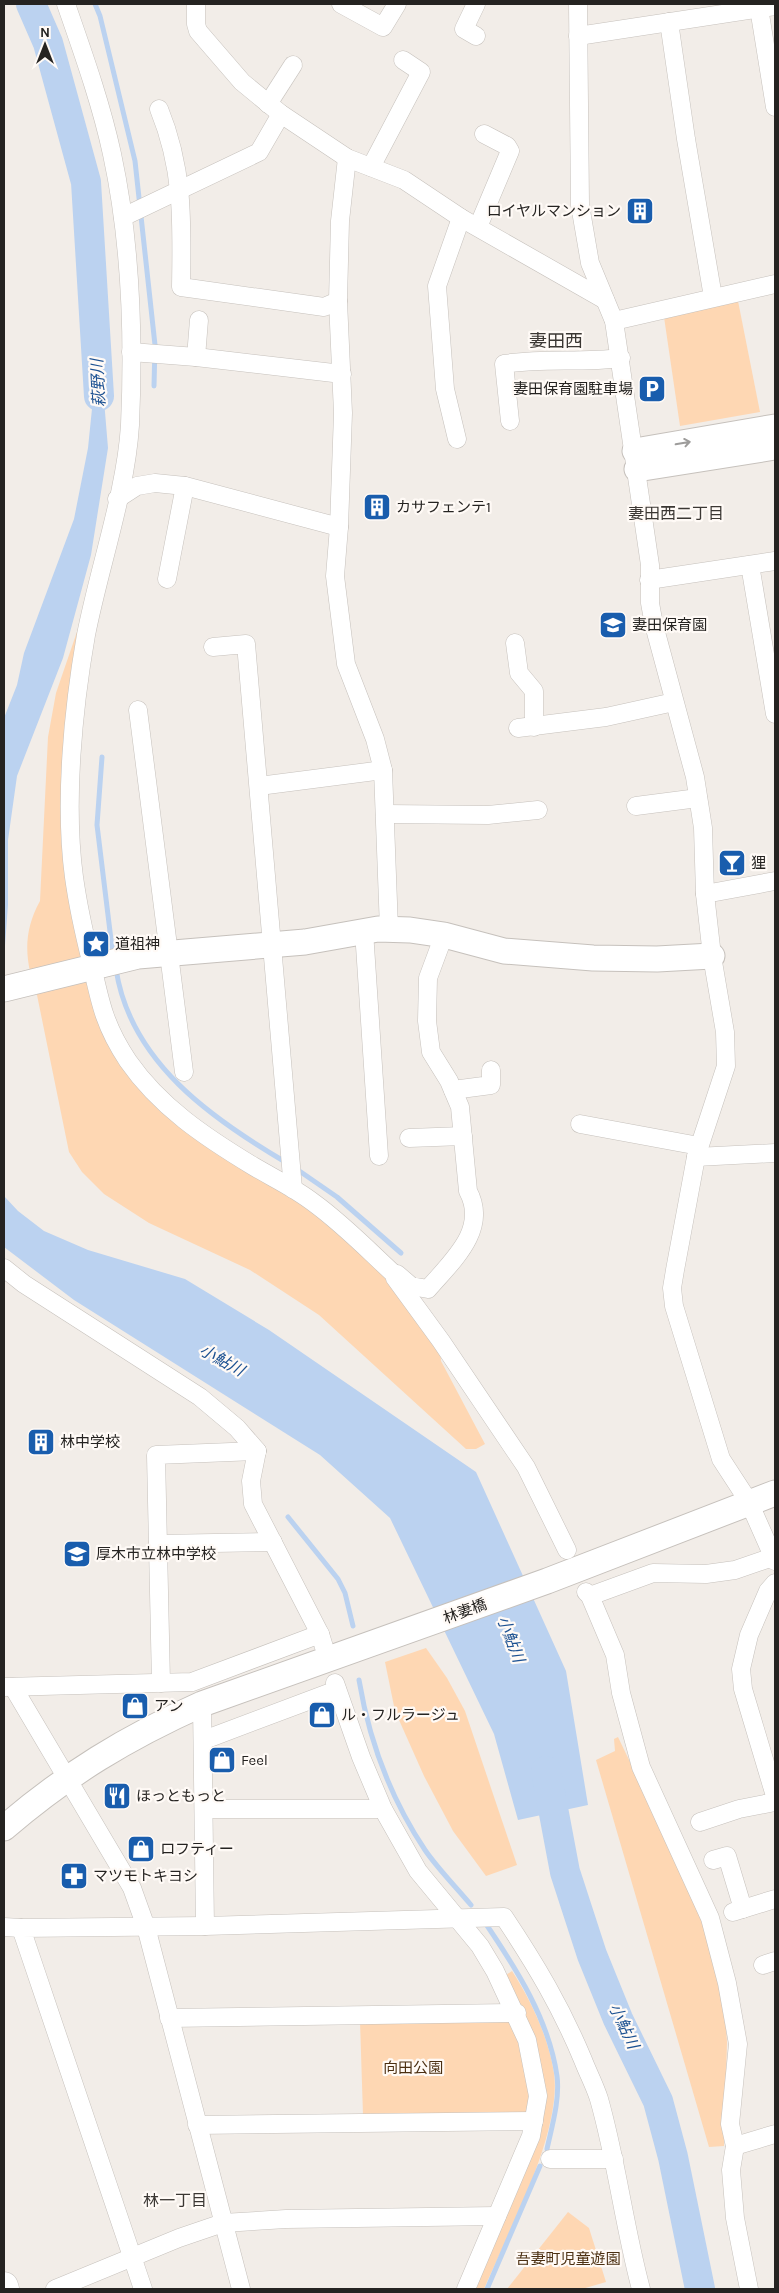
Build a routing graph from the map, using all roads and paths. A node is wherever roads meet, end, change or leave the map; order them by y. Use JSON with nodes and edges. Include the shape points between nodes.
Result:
{"nodes":[{"id":1,"x":66,"y":4,"type":"edge"},
{"id":2,"x":196,"y":4,"type":"edge"},
{"id":3,"x":341,"y":4,"type":"edge"},
{"id":4,"x":397,"y":4,"type":"edge"},
{"id":5,"x":476,"y":4,"type":"edge"},
{"id":6,"x":578,"y":4,"type":"edge"},
{"id":7,"x":767,"y":7,"type":"edge"},
{"id":8,"x":702,"y":10,"type":"edge"},
{"id":9,"x":669,"y":22,"type":"junction"},
{"id":10,"x":464,"y":29,"type":"dead end"},
{"id":11,"x":578,"y":36,"type":"junction"},
{"id":12,"x":403,"y":60,"type":"dead end"},
{"id":13,"x":293,"y":65,"type":"dead end"},
{"id":14,"x":775,"y":107,"type":"edge"},
{"id":15,"x":159,"y":109,"type":"dead end"},
{"id":16,"x":275,"y":109,"type":"junction"},
{"id":17,"x":484,"y":134,"type":"dead end"},
{"id":18,"x":347,"y":158,"type":"junction"},
{"id":19,"x":372,"y":167,"type":"junction"},
{"id":20,"x":180,"y":190,"type":"junction"},
{"id":21,"x":135,"y":211,"type":"junction"},
{"id":22,"x":461,"y":218,"type":"junction"},
{"id":23,"x":478,"y":227,"type":"junction"},
{"id":24,"x":775,"y":284,"type":"edge"},
{"id":25,"x":713,"y":297,"type":"junction"},
{"id":26,"x":605,"y":300,"type":"junction"},
{"id":27,"x":338,"y":302,"type":"junction"},
{"id":28,"x":199,"y":320,"type":"dead end"},
{"id":29,"x":614,"y":321,"type":"junction"},
{"id":30,"x":131,"y":352,"type":"junction"},
{"id":31,"x":196,"y":357,"type":"junction"},
{"id":32,"x":621,"y":358,"type":"junction"},
{"id":33,"x":342,"y":374,"type":"junction"},
{"id":34,"x":510,"y":420,"type":"dead end"},
{"id":35,"x":775,"y":427,"type":"edge"},
{"id":36,"x":457,"y":439,"type":"dead end"},
{"id":37,"x":775,"y":447,"type":"edge"},
{"id":38,"x":636,"y":460,"type":"junction"},
{"id":39,"x":185,"y":486,"type":"junction"},
{"id":40,"x":117,"y":499,"type":"junction"},
{"id":41,"x":339,"y":527,"type":"junction"},
{"id":42,"x":775,"y":561,"type":"edge"},
{"id":43,"x":750,"y":565,"type":"junction"},
{"id":44,"x":168,"y":579,"type":"dead end"},
{"id":45,"x":649,"y":580,"type":"junction"},
{"id":46,"x":515,"y":644,"type":"dead end"},
{"id":47,"x":213,"y":647,"type":"dead end"},
{"id":48,"x":674,"y":702,"type":"junction"},
{"id":49,"x":138,"y":710,"type":"dead end"},
{"id":50,"x":775,"y":714,"type":"edge"},
{"id":51,"x":383,"y":770,"type":"junction"},
{"id":52,"x":259,"y":786,"type":"junction"},
{"id":53,"x":698,"y":798,"type":"junction"},
{"id":54,"x":636,"y":806,"type":"dead end"},
{"id":55,"x":538,"y":810,"type":"dead end"},
{"id":56,"x":385,"y":814,"type":"junction"},
{"id":57,"x":775,"y":881,"type":"edge"},
{"id":58,"x":705,"y":894,"type":"junction"},
{"id":59,"x":389,"y":929,"type":"junction"},
{"id":60,"x":364,"y":931,"type":"junction"},
{"id":61,"x":444,"y":935,"type":"junction"},
{"id":62,"x":271,"y":946,"type":"junction"},
{"id":63,"x":169,"y":954,"type":"junction"},
{"id":64,"x":712,"y":956,"type":"junction"},
{"id":65,"x":107,"y":964,"type":"junction"},
{"id":66,"x":12,"y":987,"type":"edge"},
{"id":67,"x":492,"y":1070,"type":"dead end"},
{"id":68,"x":184,"y":1072,"type":"dead end"},
{"id":69,"x":453,"y":1090,"type":"junction"},
{"id":70,"x":580,"y":1124,"type":"dead end"},
{"id":71,"x":463,"y":1136,"type":"junction"},
{"id":72,"x":409,"y":1138,"type":"dead end"},
{"id":73,"x":698,"y":1151,"type":"junction"},
{"id":74,"x":775,"y":1154,"type":"edge"},
{"id":75,"x":379,"y":1156,"type":"dead end"},
{"id":76,"x":292,"y":1173,"type":"junction"},
{"id":77,"x":4,"y":1268,"type":"edge"},
{"id":78,"x":394,"y":1274,"type":"junction"},
{"id":79,"x":257,"y":1451,"type":"junction"},
{"id":80,"x":775,"y":1493,"type":"edge"},
{"id":81,"x":749,"y":1502,"type":"junction"},
{"id":82,"x":273,"y":1542,"type":"junction"},
{"id":83,"x":158,"y":1544,"type":"junction"},
{"id":84,"x":567,"y":1550,"type":"dead end"},
{"id":85,"x":774,"y":1559,"type":"edge"},
{"id":86,"x":775,"y":1584,"type":"edge"},
{"id":87,"x":160,"y":1683,"type":"junction"},
{"id":88,"x":8,"y":1687,"type":"edge"},
{"id":89,"x":202,"y":1704,"type":"junction"},
{"id":90,"x":204,"y":1740,"type":"junction"},
{"id":91,"x":66,"y":1778,"type":"junction"},
{"id":92,"x":775,"y":1796,"type":"edge"},
{"id":93,"x":775,"y":1802,"type":"edge"},
{"id":94,"x":204,"y":1808,"type":"junction"},
{"id":95,"x":383,"y":1809,"type":"junction"},
{"id":96,"x":700,"y":1822,"type":"dead end"},
{"id":97,"x":4,"y":1828,"type":"edge"},
{"id":98,"x":727,"y":1856,"type":"dead end"},
{"id":99,"x":775,"y":1899,"type":"edge"},
{"id":100,"x":457,"y":1920,"type":"junction"},
{"id":101,"x":146,"y":1926,"type":"junction"},
{"id":102,"x":205,"y":1926,"type":"junction"},
{"id":103,"x":4,"y":1927,"type":"edge"},
{"id":104,"x":21,"y":1928,"type":"junction"},
{"id":105,"x":517,"y":2013,"type":"junction"},
{"id":106,"x":169,"y":2018,"type":"junction"},
{"id":107,"x":534,"y":2120,"type":"junction"},
{"id":108,"x":197,"y":2125,"type":"junction"},
{"id":109,"x":775,"y":2134,"type":"edge"},
{"id":110,"x":735,"y":2146,"type":"junction"},
{"id":111,"x":550,"y":2159,"type":"dead end"},
{"id":112,"x":614,"y":2159,"type":"junction"},
{"id":113,"x":498,"y":2216,"type":"junction"},
{"id":114,"x":223,"y":2223,"type":"junction"},
{"id":115,"x":132,"y":2258,"type":"junction"},
{"id":116,"x":55,"y":2289,"type":"edge"},
{"id":117,"x":142,"y":2289,"type":"edge"},
{"id":118,"x":241,"y":2289,"type":"edge"},
{"id":119,"x":466,"y":2289,"type":"edge"},
{"id":120,"x":641,"y":2289,"type":"edge"},
{"id":121,"x":749,"y":2289,"type":"edge"}],
"edges":[{"from":1,"to":21,"type":"street","via":[[112,153]]},
{"from":2,"to":16,"type":"street","via":[[198,31],[242,82]]},
{"from":3,"to":4,"type":"street","via":[[383,27]]},
{"from":5,"to":10,"type":"street"},
{"from":6,"to":11,"type":"street"},
{"from":7,"to":8,"type":"street"},
{"from":7,"to":14,"type":"street"},
{"from":8,"to":9,"type":"street"},
{"from":9,"to":11,"type":"street"},
{"from":9,"to":25,"type":"street"},
{"from":11,"to":26,"type":"street","via":[[580,205],[590,263]]},
{"from":12,"to":19,"type":"street","via":[[421,72]]},
{"from":13,"to":16,"type":"street"},
{"from":15,"to":20,"type":"street","via":[[170,134]]},
{"from":16,"to":18,"type":"street"},
{"from":16,"to":20,"type":"street","via":[[259,152]]},
{"from":17,"to":23,"type":"street","via":[[507,146],[510,151]]},
{"from":18,"to":19,"type":"street"},
{"from":18,"to":27,"type":"street","via":[[340,221]]},
{"from":19,"to":22,"type":"street","via":[[404,180]]},
{"from":20,"to":21,"type":"street"},
{"from":20,"to":27,"type":"street","via":[[183,210],[181,287],[324,307]]},
{"from":21,"to":30,"type":"street"},
{"from":22,"to":23,"type":"street"},
{"from":22,"to":36,"type":"street","via":[[437,286],[445,300],[445,389]]},
{"from":23,"to":26,"type":"street"},
{"from":24,"to":25,"type":"street"},
{"from":25,"to":29,"type":"street"},
{"from":26,"to":29,"type":"street"},
{"from":27,"to":33,"type":"street"},
{"from":28,"to":31,"type":"street"},
{"from":29,"to":32,"type":"street"},
{"from":30,"to":31,"type":"street"},
{"from":30,"to":40,"type":"street","via":[[130,428]]},
{"from":31,"to":33,"type":"street"},
{"from":32,"to":34,"type":"street","via":[[504,364]]},
{"from":32,"to":38,"type":"street"},
{"from":33,"to":41,"type":"street"},
{"from":38,"to":35,"type":"street","one_way":true},
{"from":37,"to":38,"type":"street"},
{"from":38,"to":45,"type":"street","via":[[650,565]]},
{"from":39,"to":40,"type":"street","via":[[137,486]]},
{"from":39,"to":41,"type":"street"},
{"from":39,"to":44,"type":"street"},
{"from":40,"to":65,"type":"street","via":[[86,635],[76,706],[70,822],[73,875]]},
{"from":41,"to":51,"type":"street","via":[[335,576],[346,664],[375,739]]},
{"from":42,"to":43,"type":"street"},
{"from":43,"to":45,"type":"street"},
{"from":43,"to":50,"type":"street"},
{"from":45,"to":48,"type":"street","via":[[654,625]]},
{"from":46,"to":48,"type":"street","via":[[519,674],[534,691],[526,728],[606,717]]},
{"from":47,"to":52,"type":"street","via":[[246,644]]},
{"from":48,"to":53,"type":"street"},
{"from":49,"to":63,"type":"street"},
{"from":51,"to":52,"type":"street"},
{"from":51,"to":56,"type":"street"},
{"from":52,"to":62,"type":"street"},
{"from":53,"to":54,"type":"street"},
{"from":53,"to":58,"type":"street","via":[[703,828]]},
{"from":55,"to":56,"type":"street","via":[[488,815],[456,809]]},
{"from":56,"to":59,"type":"street"},
{"from":57,"to":58,"type":"street"},
{"from":58,"to":64,"type":"street"},
{"from":59,"to":60,"type":"street"},
{"from":59,"to":61,"type":"street"},
{"from":60,"to":62,"type":"street"},
{"from":60,"to":75,"type":"street"},
{"from":61,"to":64,"type":"street","via":[[504,951],[593,958]]},
{"from":61,"to":69,"type":"street","via":[[428,978],[428,1021],[432,1052]]},
{"from":62,"to":63,"type":"street"},
{"from":62,"to":76,"type":"street"},
{"from":63,"to":65,"type":"street"},
{"from":63,"to":68,"type":"street"},
{"from":64,"to":73,"type":"street","via":[[725,1032],[726,1066]]},
{"from":65,"to":66,"type":"street"},
{"from":65,"to":76,"type":"street","via":[[102,1012],[129,1062],[160,1101],[253,1166]]},
{"from":67,"to":69,"type":"street","via":[[492,1085]]},
{"from":69,"to":71,"type":"street","via":[[460,1107]]},
{"from":70,"to":73,"type":"street"},
{"from":71,"to":72,"type":"street"},
{"from":71,"to":78,"type":"street","via":[[468,1191],[473,1200],[472,1232],[462,1250],[428,1288],[411,1286],[399,1274]]},
{"from":73,"to":74,"type":"street"},
{"from":73,"to":81,"type":"street","via":[[674,1270],[674,1306],[721,1459]]},
{"from":76,"to":78,"type":"street","via":[[313,1201]]},
{"from":77,"to":79,"type":"street","via":[[40,1296],[200,1397],[237,1428]]},
{"from":78,"to":84,"type":"street","via":[[526,1467]]},
{"from":79,"to":82,"type":"street","via":[[251,1481],[253,1504]]},
{"from":79,"to":83,"type":"street","via":[[156,1455]]},
{"from":80,"to":81,"type":"street","name":"林妻橋"},
{"from":81,"to":85,"type":"street"},
{"from":81,"to":89,"type":"street","name":"林妻橋","via":[[547,1581]]},
{"from":82,"to":83,"type":"street"},
{"from":82,"to":87,"type":"street","via":[[322,1640],[192,1682]]},
{"from":83,"to":87,"type":"street"},
{"from":85,"to":110,"type":"street","via":[[706,1574],[653,1572],[588,1594],[614,1654],[641,1766],[713,1927],[738,2044],[730,2124]]},
{"from":86,"to":92,"type":"street","via":[[768,1591],[749,1635],[741,1669],[743,1689]]},
{"from":87,"to":88,"type":"street"},
{"from":88,"to":91,"type":"street"},
{"from":89,"to":90,"type":"street"},
{"from":89,"to":91,"type":"street","name":"林妻橋","via":[[153,1726]]},
{"from":90,"to":94,"type":"street"},
{"from":90,"to":95,"type":"street","via":[[336,1687]]},
{"from":91,"to":97,"type":"street","name":"林妻橋"},
{"from":91,"to":101,"type":"street","via":[[132,1888]]},
{"from":93,"to":96,"type":"street","via":[[739,1809]]},
{"from":94,"to":95,"type":"street"},
{"from":94,"to":102,"type":"street"},
{"from":95,"to":100,"type":"street","via":[[418,1871]]},
{"from":98,"to":99,"type":"street","via":[[738,1910]]},
{"from":100,"to":102,"type":"street"},
{"from":100,"to":105,"type":"street","via":[[480,1946]]},
{"from":100,"to":112,"type":"street","via":[[504,1917],[540,1970],[568,2024],[598,2097]]},
{"from":101,"to":102,"type":"street"},
{"from":101,"to":104,"type":"street"},
{"from":101,"to":106,"type":"street"},
{"from":103,"to":104,"type":"street"},
{"from":104,"to":115,"type":"street"},
{"from":105,"to":106,"type":"street"},
{"from":105,"to":107,"type":"street","via":[[527,2040],[538,2096]]},
{"from":106,"to":108,"type":"street"},
{"from":107,"to":108,"type":"street"},
{"from":107,"to":113,"type":"street","via":[[531,2136]]},
{"from":108,"to":114,"type":"street"},
{"from":109,"to":110,"type":"street"},
{"from":110,"to":121,"type":"street","via":[[731,2170],[735,2218]]},
{"from":111,"to":112,"type":"street"},
{"from":112,"to":120,"type":"street"},
{"from":113,"to":114,"type":"street"},
{"from":113,"to":119,"type":"street"},
{"from":114,"to":115,"type":"street"},
{"from":114,"to":118,"type":"street"},
{"from":115,"to":116,"type":"street"},
{"from":115,"to":117,"type":"street"}]}
